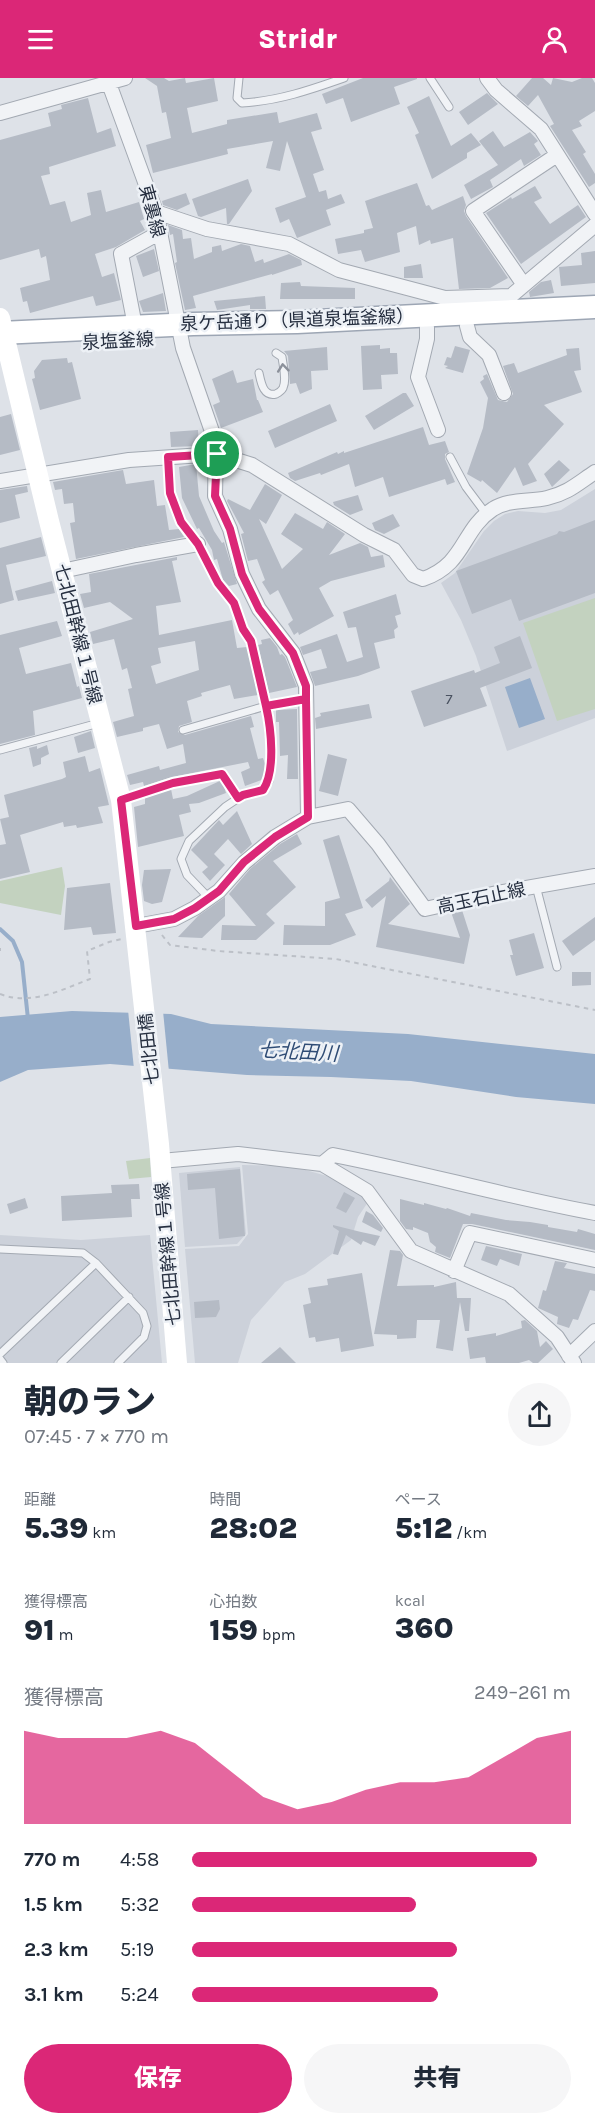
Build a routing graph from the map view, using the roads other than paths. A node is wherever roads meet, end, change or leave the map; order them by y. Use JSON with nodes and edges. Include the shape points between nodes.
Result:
{"nodes":[{"id":1,"x":125,"y":78,"type":"edge"},
{"id":2,"x":239,"y":78,"type":"edge"},
{"id":3,"x":344,"y":78,"type":"edge"},
{"id":4,"x":430,"y":78,"type":"edge"},
{"id":5,"x":487,"y":78,"type":"edge"},
{"id":6,"x":108,"y":80,"type":"edge"},
{"id":7,"x":449,"y":106,"type":"dead end"},
{"id":8,"x":0,"y":113,"type":"edge"},
{"id":9,"x":557,"y":155,"type":"junction"},
{"id":10,"x":156,"y":212,"type":"junction"},
{"id":11,"x":595,"y":214,"type":"edge"},
{"id":12,"x":595,"y":225,"type":"edge"},
{"id":13,"x":159,"y":233,"type":"junction"},
{"id":14,"x":524,"y":285,"type":"junction"},
{"id":15,"x":595,"y":307,"type":"edge"},
{"id":16,"x":466,"y":312,"type":"junction"},
{"id":17,"x":595,"y":321,"type":"edge"},
{"id":18,"x":135,"y":326,"type":"junction"},
{"id":19,"x":427,"y":327,"type":"junction"},
{"id":20,"x":2,"y":335,"type":"edge"},
{"id":21,"x":181,"y":337,"type":"junction"},
{"id":22,"x":276,"y":353,"type":"dead end"},
{"id":23,"x":259,"y":373,"type":"dead end"},
{"id":24,"x":504,"y":393,"type":"dead end"},
{"id":25,"x":438,"y":430,"type":"dead end"},
{"id":26,"x":217,"y":454,"type":"junction"},
{"id":27,"x":168,"y":457,"type":"junction"},
{"id":28,"x":450,"y":457,"type":"dead end"},
{"id":29,"x":595,"y":472,"type":"edge"},
{"id":30,"x":38,"y":475,"type":"junction"},
{"id":31,"x":0,"y":482,"type":"edge"},
{"id":32,"x":487,"y":515,"type":"junction"},
{"id":33,"x":198,"y":544,"type":"junction"},
{"id":34,"x":62,"y":571,"type":"junction"},
{"id":35,"x":306,"y":699,"type":"junction"},
{"id":36,"x":266,"y":706,"type":"junction"},
{"id":37,"x":101,"y":723,"type":"junction"},
{"id":38,"x":183,"y":730,"type":"dead end"},
{"id":39,"x":0,"y":750,"type":"edge"},
{"id":40,"x":222,"y":774,"type":"road end"},
{"id":41,"x":121,"y":800,"type":"junction"},
{"id":42,"x":308,"y":817,"type":"junction"},
{"id":43,"x":595,"y":876,"type":"edge"},
{"id":44,"x":536,"y":886,"type":"junction"},
{"id":45,"x":209,"y":898,"type":"junction"},
{"id":46,"x":130,"y":932,"type":"junction"},
{"id":47,"x":139,"y":953,"type":"joint"},
{"id":48,"x":557,"y":967,"type":"dead end"},
{"id":49,"x":160,"y":1153,"type":"junction"},
{"id":50,"x":322,"y":1164,"type":"junction"},
{"id":51,"x":595,"y":1213,"type":"edge"},
{"id":52,"x":0,"y":1249,"type":"edge"},
{"id":53,"x":595,"y":1260,"type":"edge"},
{"id":54,"x":96,"y":1263,"type":"junction"},
{"id":55,"x":454,"y":1271,"type":"junction"},
{"id":56,"x":129,"y":1297,"type":"junction"},
{"id":57,"x":595,"y":1331,"type":"edge"},
{"id":58,"x":0,"y":1354,"type":"edge"},
{"id":59,"x":0,"y":1359,"type":"edge"},
{"id":60,"x":571,"y":1360,"type":"edge"},
{"id":61,"x":3,"y":1363,"type":"edge"},
{"id":62,"x":61,"y":1363,"type":"edge"},
{"id":63,"x":118,"y":1363,"type":"edge"},
{"id":64,"x":177,"y":1363,"type":"edge"}],
"edges":[{"from":1,"to":6,"type":"street"},
{"from":2,"to":3,"type":"lane","via":[[237,98],[242,103],[293,95]]},
{"from":4,"to":7,"type":"lane"},
{"from":5,"to":9,"type":"street","via":[[541,129]]},
{"from":6,"to":8,"type":"street"},
{"from":6,"to":10,"type":"street","name":"東裏線"},
{"from":9,"to":11,"type":"street"},
{"from":9,"to":14,"type":"street","via":[[473,211]]},
{"from":10,"to":13,"type":"street","name":"東裏線"},
{"from":10,"to":16,"type":"street","via":[[207,229],[289,244],[339,270],[445,298]]},
{"from":12,"to":14,"type":"street"},
{"from":13,"to":18,"type":"street","via":[[121,254]]},
{"from":13,"to":21,"type":"street","name":"東裏線"},
{"from":14,"to":16,"type":"street","via":[[511,296]]},
{"from":15,"to":16,"type":"main road","name":"泉ケ岳通り（県道泉塩釜線）"},
{"from":16,"to":17,"type":"main road","name":"泉塩釜線"},
{"from":16,"to":19,"type":"main road","name":"泉塩釜線"},
{"from":16,"to":21,"type":"main road","name":"泉ケ岳通り（県道泉塩釜線）","via":[[297,322]]},
{"from":16,"to":24,"type":"street","via":[[470,337],[489,355]]},
{"from":18,"to":20,"type":"main road","name":"泉ケ岳通り（県道泉塩釜線）"},
{"from":18,"to":21,"type":"main road","name":"泉ケ岳通り（県道泉塩釜線）"},
{"from":19,"to":21,"type":"main road","name":"泉塩釜線"},
{"from":19,"to":25,"type":"street","via":[[418,377]]},
{"from":20,"to":21,"type":"main road","name":"泉塩釜線"},
{"from":20,"to":30,"type":"street","name":"七北田幹線１号線"},
{"from":21,"to":26,"type":"street","name":"東裏線"},
{"from":23,"to":22,"type":"lane","one_way":true,"via":[[267,393],[279,392],[284,378],[282,357]]},
{"from":26,"to":27,"type":"street"},
{"from":26,"to":32,"type":"street","via":[[252,465],[394,550],[413,574],[423,579],[438,574],[453,561]]},
{"from":26,"to":35,"type":"street","name":"東裏線","via":[[215,496],[230,529],[242,574],[259,609],[293,653],[306,686]]},
{"from":27,"to":30,"type":"street"},
{"from":27,"to":33,"type":"lane","via":[[170,493],[181,522]]},
{"from":28,"to":32,"type":"lane"},
{"from":29,"to":32,"type":"street","via":[[569,492],[510,503]]},
{"from":30,"to":31,"type":"street"},
{"from":30,"to":34,"type":"street","name":"七北田幹線１号線"},
{"from":33,"to":34,"type":"street"},
{"from":33,"to":36,"type":"lane","via":[[218,583],[234,603],[251,641]]},
{"from":34,"to":37,"type":"street","name":"七北田幹線１号線"},
{"from":35,"to":36,"type":"lane"},
{"from":35,"to":42,"type":"street","name":"東裏線"},
{"from":36,"to":38,"type":"lane"},
{"from":36,"to":45,"type":"lane","via":[[271,752],[269,781],[263,790],[243,795],[225,807],[189,841],[181,859],[187,875]]},
{"from":37,"to":39,"type":"lane"},
{"from":37,"to":41,"type":"street","name":"七北田幹線１号線"},
{"from":40,"to":41,"type":"lane","via":[[173,783]]},
{"from":41,"to":46,"type":"street","name":"七北田幹線１号線"},
{"from":42,"to":44,"type":"street","name":"高玉石止線","via":[[348,809],[425,909]]},
{"from":42,"to":45,"type":"street","via":[[275,837]]},
{"from":43,"to":44,"type":"street","name":"高玉石止線"},
{"from":44,"to":48,"type":"lane"},
{"from":45,"to":46,"type":"street","via":[[174,919]]},
{"from":46,"to":47,"type":"street","name":"七北田幹線１号線"},
{"from":47,"to":49,"type":"street","name":"七北田橋"},
{"from":49,"to":50,"type":"street","via":[[238,1154]]},
{"from":49,"to":64,"type":"street","name":"七北田幹線１号線"},
{"from":50,"to":51,"type":"street","via":[[333,1155]]},
{"from":50,"to":55,"type":"street","via":[[367,1191],[411,1251]]},
{"from":52,"to":54,"type":"lane","via":[[83,1253]]},
{"from":53,"to":55,"type":"street","via":[[470,1233]]},
{"from":54,"to":56,"type":"lane"},
{"from":54,"to":58,"type":"lane"},
{"from":55,"to":60,"type":"street","via":[[509,1294],[557,1337]]},
{"from":56,"to":62,"type":"lane"},
{"from":56,"to":63,"type":"lane","via":[[143,1313],[147,1326],[144,1337]]},
{"from":57,"to":60,"type":"street"},
{"from":59,"to":61,"type":"lane"}]}
